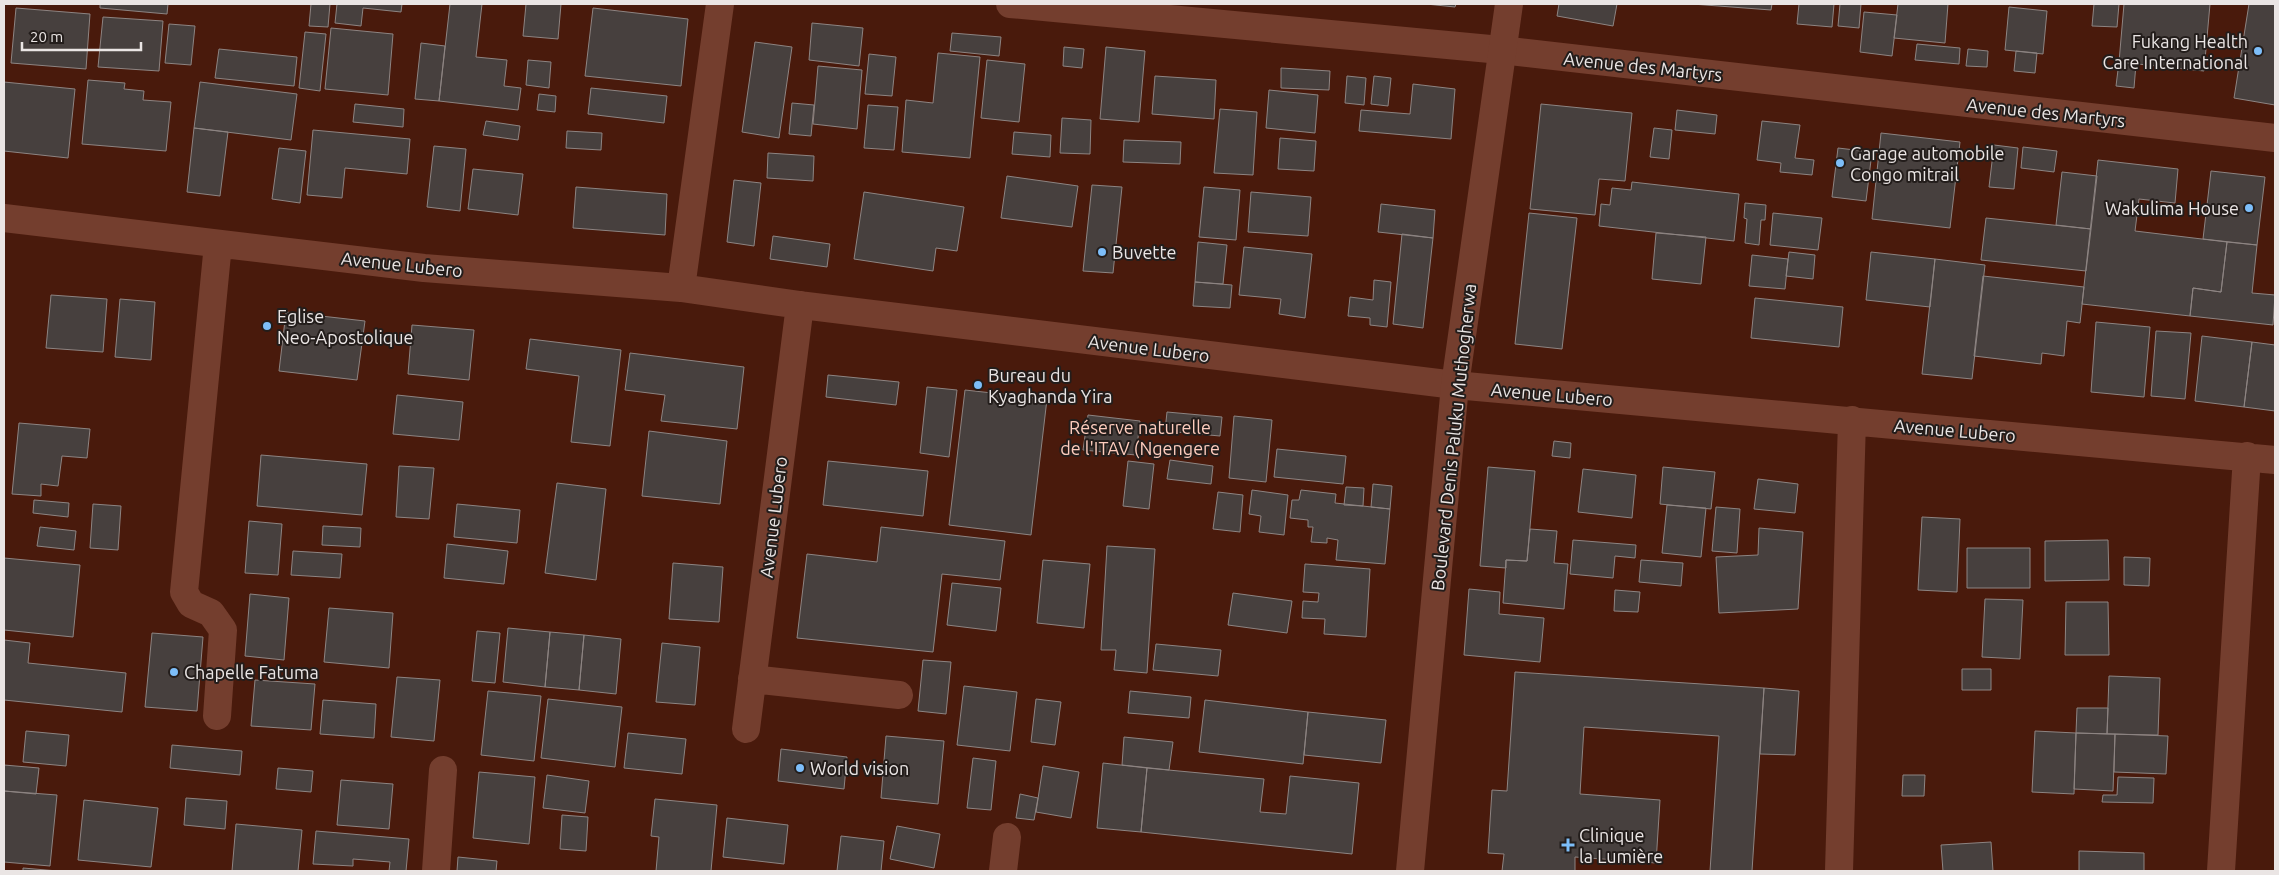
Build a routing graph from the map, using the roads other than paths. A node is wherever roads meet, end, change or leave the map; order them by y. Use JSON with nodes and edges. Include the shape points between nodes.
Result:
{"nodes":[{"id":1,"x":720,"y":4,"type":"edge"},
{"id":2,"x":1010,"y":4,"type":"edge"},
{"id":3,"x":1509,"y":4,"type":"edge"},
{"id":4,"x":1501,"y":50,"type":"junction"},
{"id":5,"x":2275,"y":138,"type":"edge"},
{"id":6,"x":4,"y":218,"type":"edge"},
{"id":7,"x":218,"y":244,"type":"junction"},
{"id":8,"x":681,"y":288,"type":"junction"},
{"id":9,"x":800,"y":305,"type":"junction"},
{"id":10,"x":1455,"y":385,"type":"junction"},
{"id":11,"x":1852,"y":420,"type":"junction"},
{"id":12,"x":2248,"y":456,"type":"junction"},
{"id":13,"x":2275,"y":460,"type":"edge"},
{"id":14,"x":752,"y":679,"type":"junction"},
{"id":15,"x":898,"y":695,"type":"dead end"},
{"id":16,"x":217,"y":716,"type":"dead end"},
{"id":17,"x":746,"y":729,"type":"dead end"},
{"id":18,"x":444,"y":770,"type":"dead end"},
{"id":19,"x":1008,"y":837,"type":"dead end"},
{"id":20,"x":436,"y":871,"type":"edge"},
{"id":21,"x":1003,"y":871,"type":"edge"},
{"id":22,"x":1410,"y":871,"type":"edge"},
{"id":23,"x":1840,"y":871,"type":"edge"},
{"id":24,"x":2221,"y":871,"type":"edge"}],
"edges":[{"from":1,"to":8,"type":"street"},
{"from":2,"to":4,"type":"street","name":"Avenue des Martyrs"},
{"from":3,"to":4,"type":"street","name":"Boulevard Denis Paluku Muthogherwa"},
{"from":4,"to":5,"type":"street","name":"Avenue des Martyrs"},
{"from":4,"to":10,"type":"street","name":"Boulevard Denis Paluku Muthogherwa"},
{"from":6,"to":7,"type":"street","name":"Avenue Lubero"},
{"from":7,"to":8,"type":"street","name":"Avenue Lubero","via":[[424,268]]},
{"from":7,"to":16,"type":"street","via":[[184,592],[191,604],[211,613],[223,630]]},
{"from":8,"to":9,"type":"street","name":"Avenue Lubero"},
{"from":9,"to":10,"type":"street","name":"Avenue Lubero"},
{"from":9,"to":14,"type":"street","name":"Avenue Lubero"},
{"from":10,"to":11,"type":"street","name":"Avenue Lubero"},
{"from":10,"to":22,"type":"street","name":"Boulevard Denis Paluku Muthogherwa"},
{"from":11,"to":12,"type":"street","name":"Avenue Lubero"},
{"from":11,"to":23,"type":"street"},
{"from":12,"to":13,"type":"street","name":"Avenue Lubero"},
{"from":12,"to":24,"type":"street"},
{"from":14,"to":15,"type":"street"},
{"from":14,"to":17,"type":"street","name":"Avenue Lubero"},
{"from":18,"to":20,"type":"street"},
{"from":19,"to":21,"type":"street"}]}
